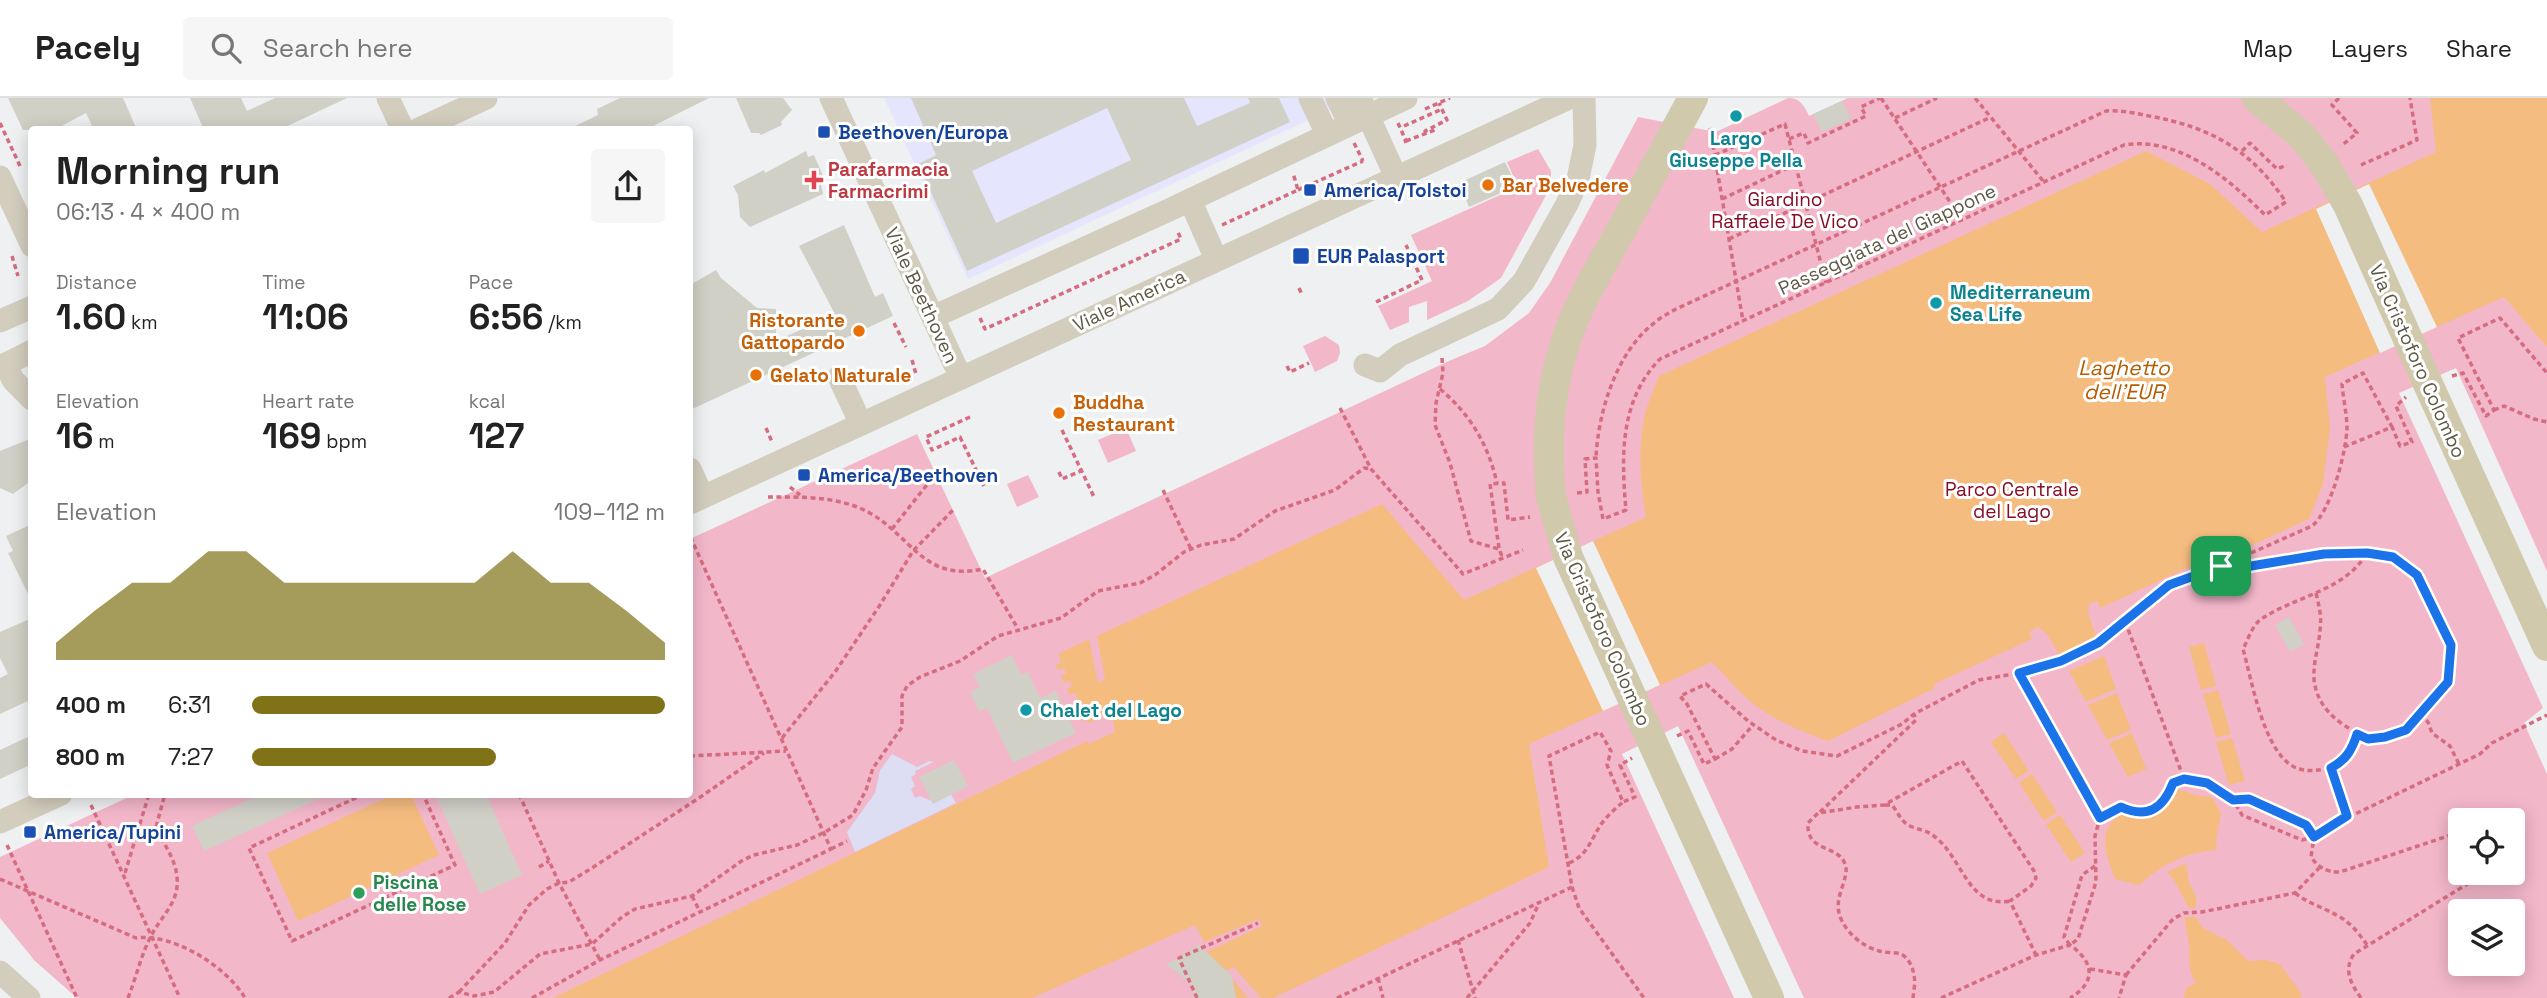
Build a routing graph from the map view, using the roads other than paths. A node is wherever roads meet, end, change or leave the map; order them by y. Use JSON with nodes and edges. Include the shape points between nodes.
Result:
{"nodes":[{"id":1,"x":388,"y":98,"type":"edge"},
{"id":2,"x":486,"y":98,"type":"edge"},
{"id":3,"x":831,"y":98,"type":"edge"},
{"id":4,"x":1310,"y":98,"type":"edge"},
{"id":5,"x":1337,"y":98,"type":"edge"},
{"id":6,"x":1569,"y":98,"type":"edge"},
{"id":7,"x":1584,"y":98,"type":"edge"},
{"id":8,"x":2257,"y":98,"type":"edge"},
{"id":9,"x":1693,"y":99,"type":"edge"},
{"id":10,"x":1373,"y":111,"type":"edge"},
{"id":11,"x":401,"y":126,"type":"edge"},
{"id":12,"x":426,"y":126,"type":"edge"},
{"id":13,"x":1327,"y":135,"type":"junction"},
{"id":14,"x":10,"y":172,"type":"edge"},
{"id":15,"x":1396,"y":177,"type":"junction"},
{"id":16,"x":1190,"y":200,"type":"junction"},
{"id":17,"x":28,"y":233,"type":"edge"},
{"id":18,"x":1216,"y":260,"type":"junction"},
{"id":19,"x":28,"y":309,"type":"edge"},
{"id":20,"x":933,"y":317,"type":"junction"},
{"id":21,"x":0,"y":321,"type":"edge"},
{"id":22,"x":28,"y":353,"type":"edge"},
{"id":23,"x":3,"y":365,"type":"edge"},
{"id":24,"x":1365,"y":365,"type":"dead end"},
{"id":25,"x":839,"y":377,"type":"dead end"},
{"id":26,"x":961,"y":378,"type":"junction"},
{"id":27,"x":28,"y":395,"type":"edge"},
{"id":28,"x":861,"y":424,"type":"junction"},
{"id":29,"x":696,"y":500,"type":"edge"},
{"id":30,"x":2547,"y":646,"type":"edge"},
{"id":31,"x":52,"y":798,"type":"edge"},
{"id":32,"x":0,"y":822,"type":"edge"},
{"id":33,"x":0,"y":972,"type":"edge"},
{"id":34,"x":29,"y":998,"type":"edge"},
{"id":35,"x":1769,"y":998,"type":"edge"}],
"edges":[{"from":1,"to":11,"type":"street"},
{"from":2,"to":12,"type":"street"},
{"from":3,"to":20,"type":"street","name":"Viale Beethoven"},
{"from":4,"to":13,"type":"street"},
{"from":5,"to":10,"type":"street"},
{"from":6,"to":15,"type":"street","name":"Viale America"},
{"from":7,"to":24,"type":"street","via":[[1585,145],[1578,180],[1529,274],[1512,296],[1498,309],[1400,355],[1380,371]]},
{"from":8,"to":30,"type":"main road","name":"Via Cristoforo Colombo","bridge":true,"via":[[2302,137],[2332,155],[2348,205]]},
{"from":9,"to":35,"type":"main road","name":"Via Cristoforo Colombo","bridge":true,"via":[[1570,331],[1558,368],[1548,451],[1553,503],[1568,557]]},
{"from":10,"to":13,"type":"street"},
{"from":10,"to":15,"type":"street"},
{"from":13,"to":16,"type":"street"},
{"from":14,"to":17,"type":"street"},
{"from":15,"to":18,"type":"street","name":"Viale America"},
{"from":16,"to":18,"type":"street"},
{"from":16,"to":20,"type":"street"},
{"from":18,"to":26,"type":"street","name":"Viale America"},
{"from":19,"to":21,"type":"street"},
{"from":20,"to":26,"type":"street","name":"Viale Beethoven"},
{"from":22,"to":23,"type":"street"},
{"from":23,"to":27,"type":"street"},
{"from":25,"to":28,"type":"street"},
{"from":26,"to":28,"type":"street","name":"Viale America"},
{"from":28,"to":29,"type":"street","name":"Viale America"},
{"from":31,"to":32,"type":"street"},
{"from":33,"to":34,"type":"street"}]}
